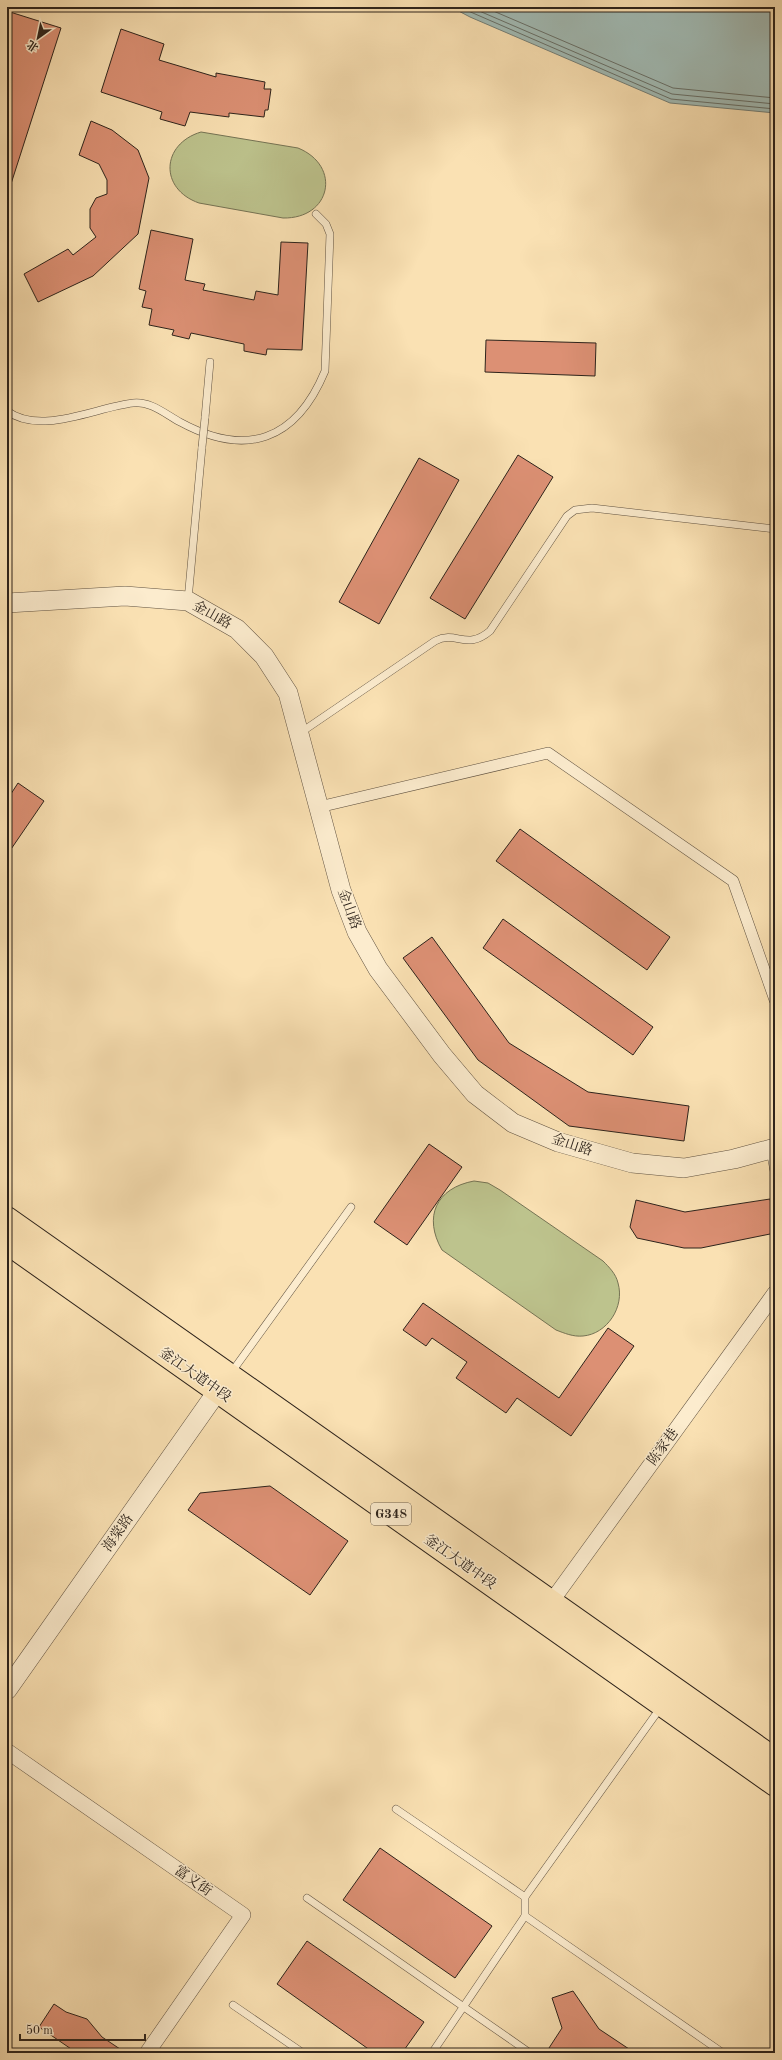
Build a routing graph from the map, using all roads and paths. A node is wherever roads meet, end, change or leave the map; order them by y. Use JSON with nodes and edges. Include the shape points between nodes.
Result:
{"nodes":[{"id":1,"x":316,"y":214,"type":"dead end"},
{"id":2,"x":210,"y":362,"type":"dead end"},
{"id":3,"x":7,"y":412,"type":"edge"},
{"id":4,"x":775,"y":529,"type":"edge"},
{"id":5,"x":188,"y":601,"type":"junction"},
{"id":6,"x":7,"y":603,"type":"edge"},
{"id":7,"x":300,"y":733,"type":"junction"},
{"id":8,"x":319,"y":807,"type":"junction"},
{"id":9,"x":775,"y":1000,"type":"edge"},
{"id":10,"x":772,"y":1149,"type":"edge"},
{"id":11,"x":775,"y":1178,"type":"edge"},
{"id":12,"x":351,"y":1207,"type":"dead end"},
{"id":13,"x":7,"y":1218,"type":"edge"},
{"id":14,"x":7,"y":1243,"type":"edge"},
{"id":15,"x":775,"y":1293,"type":"edge"},
{"id":16,"x":224,"y":1383,"type":"junction"},
{"id":17,"x":551,"y":1602,"type":"junction"},
{"id":18,"x":7,"y":1690,"type":"edge"},
{"id":19,"x":663,"y":1705,"type":"junction"},
{"id":20,"x":7,"y":1751,"type":"edge"},
{"id":21,"x":775,"y":1759,"type":"edge"},
{"id":22,"x":775,"y":1785,"type":"edge"},
{"id":23,"x":396,"y":1809,"type":"dead end"},
{"id":24,"x":525,"y":1897,"type":"junction"},
{"id":25,"x":307,"y":1898,"type":"dead end"},
{"id":26,"x":525,"y":1916,"type":"junction"},
{"id":27,"x":233,"y":2005,"type":"dead end"},
{"id":28,"x":463,"y":2008,"type":"junction"},
{"id":29,"x":148,"y":2053,"type":"edge"},
{"id":30,"x":303,"y":2053,"type":"edge"},
{"id":31,"x":432,"y":2053,"type":"edge"},
{"id":32,"x":530,"y":2053,"type":"edge"},
{"id":33,"x":723,"y":2053,"type":"edge"}],
"edges":[{"from":1,"to":3,"type":"lane","via":[[326,224],[330,234],[325,371],[317,390],[303,411],[286,427],[264,438],[235,441],[214,437],[188,426],[153,406],[134,403],[44,422],[14,416]]},
{"from":2,"to":5,"type":"lane","bridge":true},
{"from":4,"to":7,"type":"lane","via":[[592,508],[575,510],[567,516],[490,631],[476,640],[442,637]]},
{"from":5,"to":6,"type":"street","name":"金山路","via":[[125,596]]},
{"from":5,"to":7,"type":"street","name":"金山路","via":[[238,629],[264,656],[288,693]]},
{"from":7,"to":8,"type":"street","name":"金山路"},
{"from":8,"to":9,"type":"street","via":[[548,753],[733,881]]},
{"from":8,"to":10,"type":"street","name":"金山路","via":[[341,890],[357,932],[378,969],[442,1055],[475,1094],[512,1123],[558,1142],[632,1164],[684,1168]]},
{"from":10,"to":11,"type":"lane"},
{"from":12,"to":16,"type":"lane"},
{"from":13,"to":16,"type":"main road","name":"釜江大道中段","number":"G348"},
{"from":14,"to":16,"type":"main road","name":"釜江大道中段","number":"G348"},
{"from":15,"to":17,"type":"street","name":"陈家巷"},
{"from":16,"to":17,"type":"main road","name":"釜江大道中段","number":"G348"},
{"from":16,"to":18,"type":"street","name":"海棠路"},
{"from":16,"to":19,"type":"main road","name":"釜江大道中段","number":"G348"},
{"from":17,"to":21,"type":"main road","name":"釜江大道中段","number":"G348"},
{"from":19,"to":22,"type":"main road","name":"釜江大道中段","number":"G348"},
{"from":19,"to":24,"type":"lane"},
{"from":20,"to":29,"type":"street","name":"富义街","via":[[242,1915]]},
{"from":23,"to":24,"type":"lane"},
{"from":24,"to":26,"type":"lane"},
{"from":25,"to":28,"type":"lane"},
{"from":26,"to":28,"type":"lane"},
{"from":26,"to":33,"type":"lane"},
{"from":27,"to":30,"type":"lane"},
{"from":28,"to":31,"type":"lane"},
{"from":28,"to":32,"type":"lane"}]}
